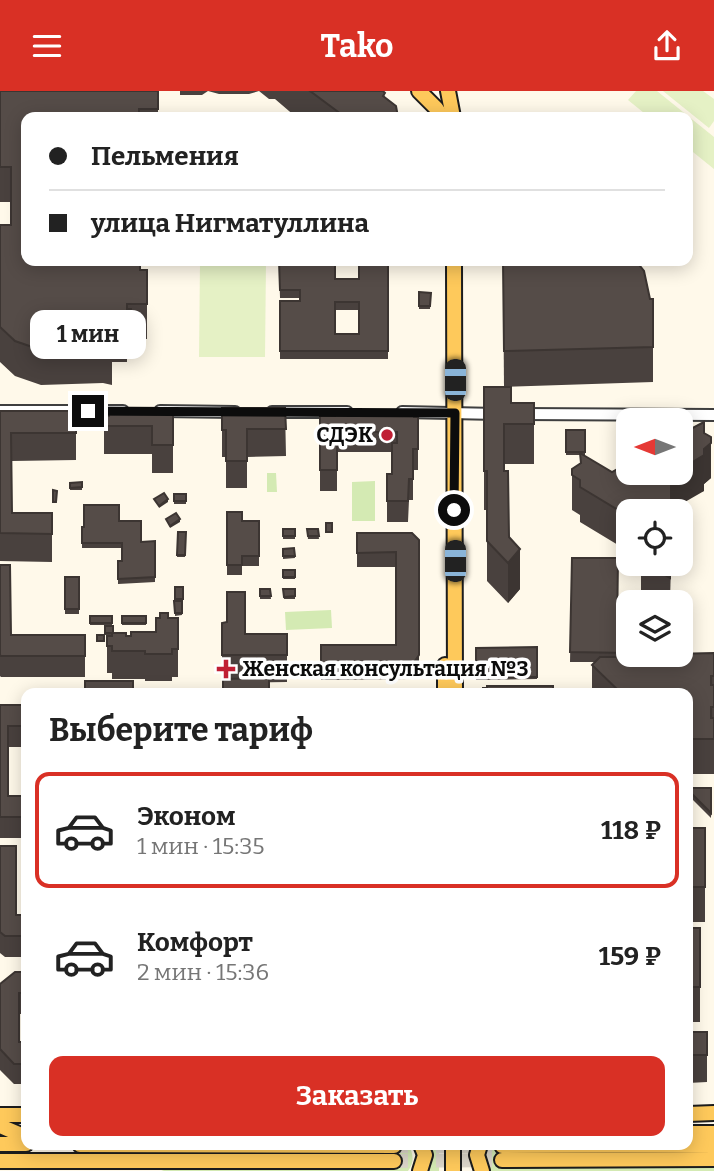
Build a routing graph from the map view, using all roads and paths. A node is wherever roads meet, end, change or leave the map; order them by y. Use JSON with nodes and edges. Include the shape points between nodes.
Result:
{"nodes":[{"id":1,"x":419,"y":91,"type":"edge"},
{"id":2,"x":448,"y":91,"type":"edge"},
{"id":3,"x":439,"y":112,"type":"edge"},
{"id":4,"x":452,"y":112,"type":"edge"},
{"id":5,"x":446,"y":266,"type":"edge"},
{"id":6,"x":454,"y":266,"type":"edge"},
{"id":7,"x":0,"y":411,"type":"edge"},
{"id":8,"x":134,"y":411,"type":"edge"},
{"id":9,"x":152,"y":411,"type":"edge"},
{"id":10,"x":358,"y":412,"type":"edge"},
{"id":11,"x":386,"y":412,"type":"edge"},
{"id":12,"x":450,"y":413,"type":"junction"},
{"id":13,"x":714,"y":415,"type":"edge"},
{"id":14,"x":445,"y":688,"type":"edge"},
{"id":15,"x":455,"y":688,"type":"edge"},
{"id":16,"x":714,"y":1113,"type":"edge"},
{"id":17,"x":693,"y":1114,"type":"edge"},
{"id":18,"x":0,"y":1115,"type":"edge"},
{"id":19,"x":21,"y":1115,"type":"edge"},
{"id":20,"x":0,"y":1126,"type":"edge"},
{"id":21,"x":693,"y":1133,"type":"edge"},
{"id":22,"x":714,"y":1133,"type":"edge"},
{"id":23,"x":21,"y":1135,"type":"edge"},
{"id":24,"x":0,"y":1144,"type":"edge"},
{"id":25,"x":21,"y":1144,"type":"edge"},
{"id":26,"x":714,"y":1145,"type":"edge"},
{"id":27,"x":693,"y":1146,"type":"edge"},
{"id":28,"x":286,"y":1150,"type":"edge"},
{"id":29,"x":423,"y":1150,"type":"edge"},
{"id":30,"x":445,"y":1150,"type":"edge"},
{"id":31,"x":453,"y":1150,"type":"edge"},
{"id":32,"x":478,"y":1150,"type":"edge"},
{"id":33,"x":582,"y":1150,"type":"edge"},
{"id":34,"x":394,"y":1153,"type":"edge"},
{"id":35,"x":502,"y":1153,"type":"edge"},
{"id":36,"x":0,"y":1160,"type":"edge"},
{"id":37,"x":44,"y":1160,"type":"junction"},
{"id":38,"x":113,"y":1160,"type":"junction"},
{"id":39,"x":714,"y":1160,"type":"edge"},
{"id":40,"x":20,"y":1171,"type":"edge"},
{"id":41,"x":145,"y":1171,"type":"edge"},
{"id":42,"x":420,"y":1171,"type":"edge"},
{"id":43,"x":445,"y":1171,"type":"edge"},
{"id":44,"x":453,"y":1171,"type":"edge"},
{"id":45,"x":482,"y":1171,"type":"edge"}],
"edges":[{"from":1,"to":3,"type":"main road"},
{"from":2,"to":4,"type":"main road"},
{"from":5,"to":12,"type":"main road"},
{"from":6,"to":12,"type":"main road"},
{"from":7,"to":8,"type":"street"},
{"from":9,"to":10,"type":"street"},
{"from":11,"to":12,"type":"street"},
{"from":12,"to":13,"type":"street"},
{"from":12,"to":14,"type":"main road"},
{"from":12,"to":15,"type":"main road"},
{"from":16,"to":17,"type":"main road"},
{"from":18,"to":19,"type":"main road"},
{"from":20,"to":23,"type":"main road"},
{"from":21,"to":22,"type":"main road"},
{"from":24,"to":25,"type":"main road"},
{"from":26,"to":27,"type":"main road"},
{"from":28,"to":34,"type":"main road"},
{"from":29,"to":42,"type":"main road"},
{"from":30,"to":43,"type":"main road"},
{"from":31,"to":44,"type":"main road"},
{"from":32,"to":45,"type":"main road"},
{"from":33,"to":35,"type":"main road"},
{"from":34,"to":38,"type":"main road"},
{"from":35,"to":39,"type":"main road"},
{"from":36,"to":37,"type":"main road"},
{"from":37,"to":38,"type":"main road"},
{"from":37,"to":40,"type":"main road"},
{"from":38,"to":41,"type":"main road"}]}
